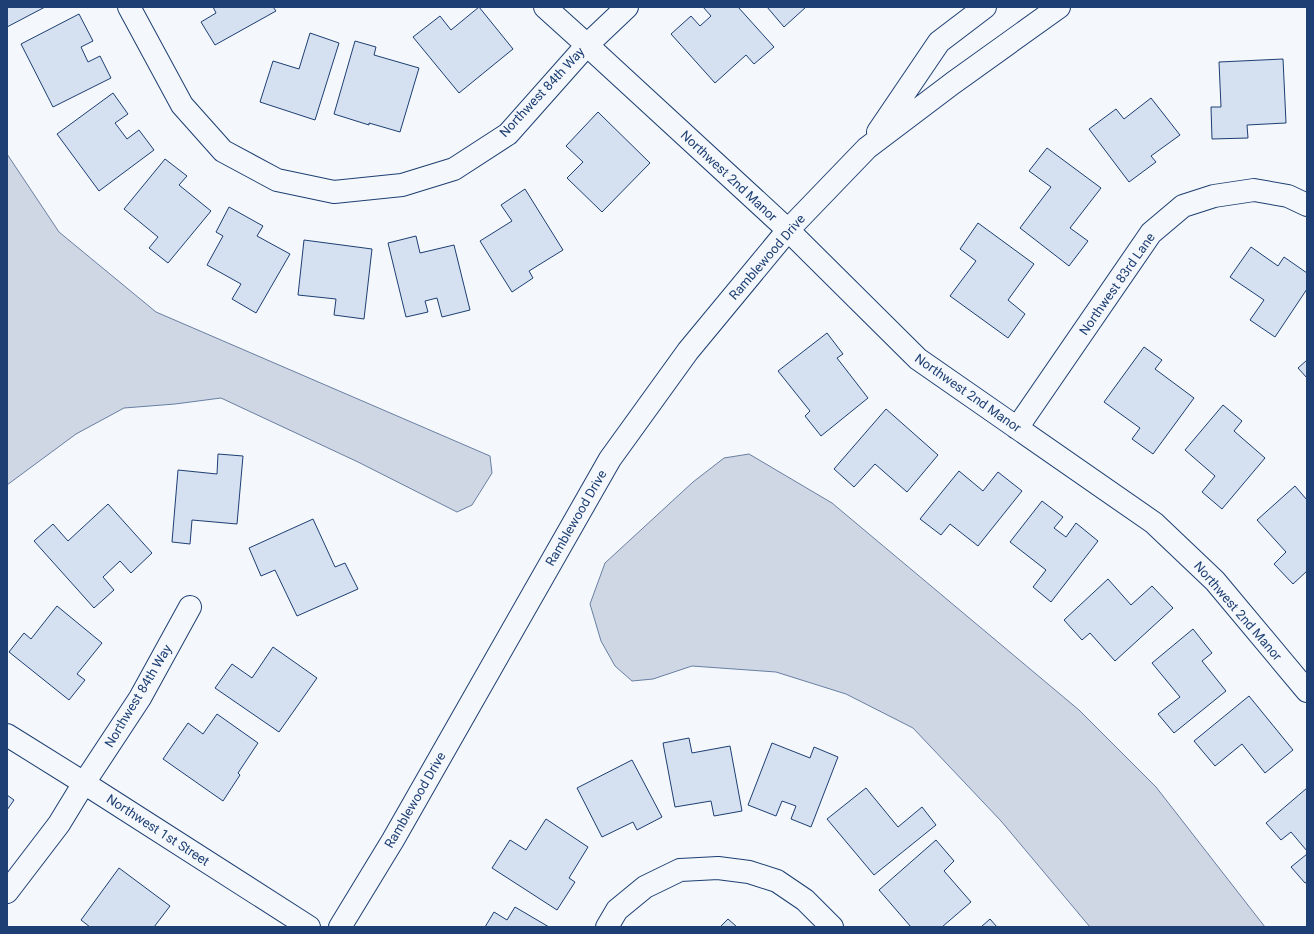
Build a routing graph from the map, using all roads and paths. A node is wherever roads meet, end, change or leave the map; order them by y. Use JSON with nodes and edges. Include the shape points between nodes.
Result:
{"nodes":[{"id":1,"x":129,"y":7,"type":"edge"},
{"id":2,"x":545,"y":7,"type":"edge"},
{"id":3,"x":627,"y":7,"type":"edge"},
{"id":4,"x":985,"y":7,"type":"edge"},
{"id":5,"x":1059,"y":7,"type":"edge"},
{"id":6,"x":587,"y":45,"type":"junction"},
{"id":7,"x":867,"y":148,"type":"junction"},
{"id":8,"x":1307,"y":205,"type":"edge"},
{"id":9,"x":788,"y":230,"type":"junction"},
{"id":10,"x":1018,"y":428,"type":"junction"},
{"id":11,"x":190,"y":607,"type":"dead end"},
{"id":12,"x":1307,"y":691,"type":"edge"},
{"id":13,"x":7,"y":735,"type":"edge"},
{"id":14,"x":84,"y":783,"type":"junction"},
{"id":15,"x":7,"y":892,"type":"edge"},
{"id":16,"x":309,"y":927,"type":"edge"},
{"id":17,"x":340,"y":927,"type":"edge"},
{"id":18,"x":607,"y":927,"type":"edge"},
{"id":19,"x":832,"y":927,"type":"edge"}],
"edges":[{"from":1,"to":6,"type":"street","name":"Northwest 84th Way","via":[[182,106],[223,151],[277,180],[334,192],[402,185],[454,169],[508,134]]},
{"from":2,"to":6,"type":"street","name":"Northwest 2nd Manor"},
{"from":3,"to":6,"type":"street","name":"Northwest 84th Way"},
{"from":4,"to":7,"type":"street","name":"Ramblewood Drive","via":[[939,42]]},
{"from":5,"to":7,"type":"street","name":"Ramblewood Drive"},
{"from":6,"to":9,"type":"street","name":"Northwest 2nd Manor"},
{"from":7,"to":9,"type":"street","name":"Ramblewood Drive"},
{"from":8,"to":10,"type":"street","name":"Northwest 83rd Lane","via":[[1288,196],[1254,190],[1214,196],[1183,206],[1151,233]]},
{"from":9,"to":10,"type":"street","name":"Northwest 2nd Manor","via":[[918,359]]},
{"from":9,"to":17,"type":"street","name":"Ramblewood Drive","via":[[688,351],[610,459],[393,840]]},
{"from":10,"to":12,"type":"street","name":"Northwest 2nd Manor","via":[[1154,522],[1215,581]]},
{"from":11,"to":14,"type":"street","name":"Northwest 84th Way","via":[[140,698]]},
{"from":13,"to":14,"type":"street","name":"Northwest 1st Street"},
{"from":14,"to":15,"type":"street","name":"Northwest 84th Way","via":[[59,824]]},
{"from":14,"to":16,"type":"street","name":"Northwest 1st Street"},
{"from":18,"to":19,"type":"street","via":[[617,910],[645,887],[680,870],[718,868],[749,872],[777,881],[805,900]]}]}
